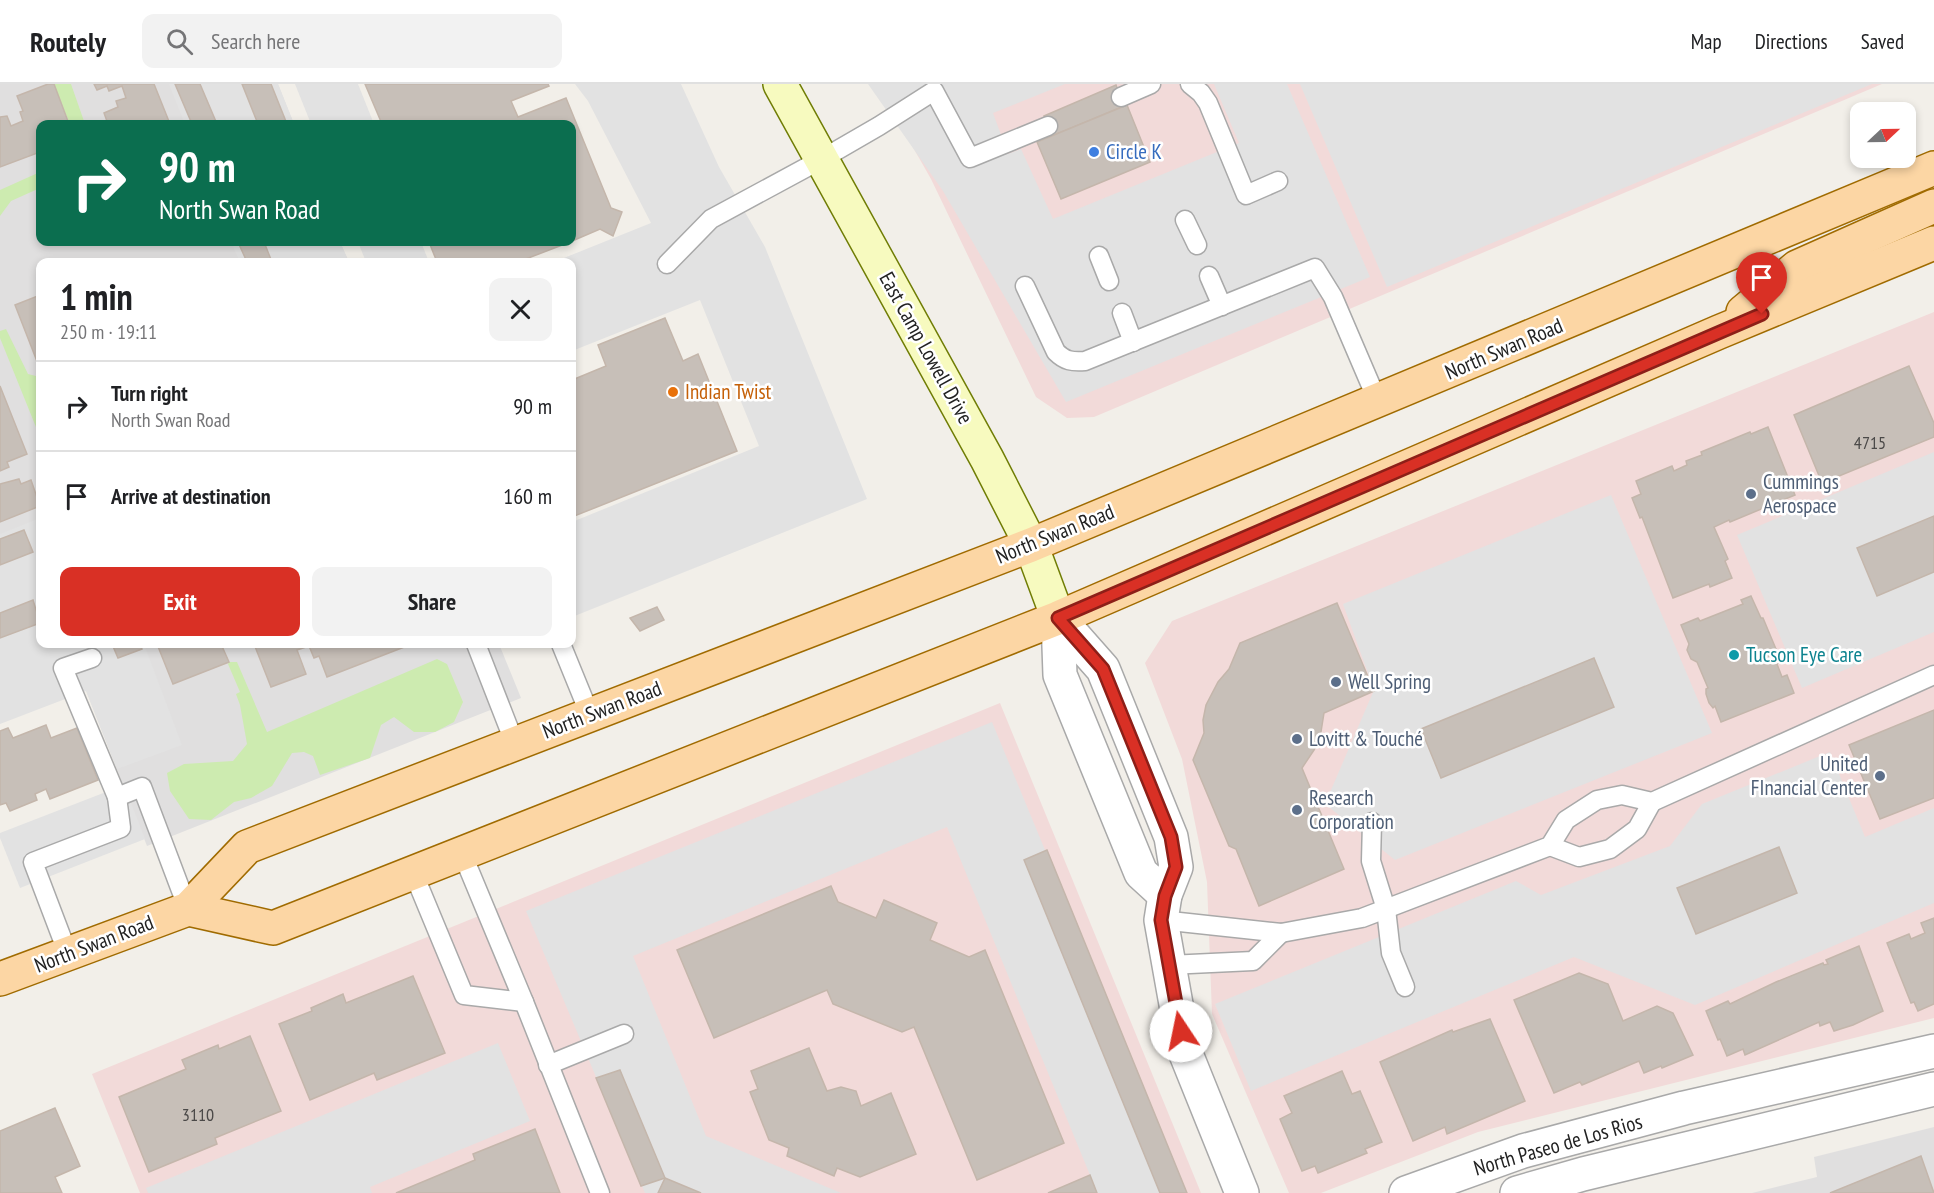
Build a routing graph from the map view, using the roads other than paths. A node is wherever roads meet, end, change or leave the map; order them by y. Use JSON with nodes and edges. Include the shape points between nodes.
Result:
{"nodes":[{"id":1,"x":780,"y":84,"type":"edge"},
{"id":2,"x":1151,"y":84,"type":"edge"},
{"id":3,"x":1190,"y":84,"type":"edge"},
{"id":4,"x":1121,"y":97,"type":"dead end"},
{"id":5,"x":1048,"y":126,"type":"dead end"},
{"id":6,"x":822,"y":159,"type":"junction"},
{"id":7,"x":1934,"y":168,"type":"edge"},
{"id":8,"x":1278,"y":181,"type":"dead end"},
{"id":9,"x":1934,"y":206,"type":"edge"},
{"id":10,"x":1185,"y":220,"type":"dead end"},
{"id":11,"x":1934,"y":243,"type":"edge"},
{"id":12,"x":1197,"y":245,"type":"dead end"},
{"id":13,"x":1099,"y":256,"type":"dead end"},
{"id":14,"x":667,"y":264,"type":"dead end"},
{"id":15,"x":1209,"y":276,"type":"dead end"},
{"id":16,"x":1109,"y":281,"type":"dead end"},
{"id":17,"x":1026,"y":286,"type":"dead end"},
{"id":18,"x":1222,"y":306,"type":"junction"},
{"id":19,"x":1122,"y":313,"type":"dead end"},
{"id":20,"x":1719,"y":332,"type":"junction"},
{"id":21,"x":1133,"y":342,"type":"junction"},
{"id":22,"x":1378,"y":402,"type":"junction"},
{"id":23,"x":1031,"y":545,"type":"junction"},
{"id":24,"x":1058,"y":618,"type":"junction"},
{"id":25,"x":478,"y":648,"type":"edge"},
{"id":26,"x":563,"y":648,"type":"edge"},
{"id":27,"x":92,"y":658,"type":"dead end"},
{"id":28,"x":1934,"y":675,"type":"edge"},
{"id":29,"x":590,"y":715,"type":"junction"},
{"id":30,"x":515,"y":744,"type":"junction"},
{"id":31,"x":117,"y":797,"type":"junction"},
{"id":32,"x":1652,"y":802,"type":"junction"},
{"id":33,"x":1372,"y":822,"type":"dead end"},
{"id":34,"x":1550,"y":846,"type":"junction"},
{"id":35,"x":462,"y":853,"type":"junction"},
{"id":36,"x":413,"y":872,"type":"junction"},
{"id":37,"x":1163,"y":908,"type":"junction"},
{"id":38,"x":188,"y":909,"type":"junction"},
{"id":39,"x":1386,"y":909,"type":"junction"},
{"id":40,"x":1281,"y":933,"type":"junction"},
{"id":41,"x":68,"y":954,"type":"junction"},
{"id":42,"x":1169,"y":965,"type":"junction"},
{"id":43,"x":0,"y":979,"type":"edge"},
{"id":44,"x":1405,"y":987,"type":"dead end"},
{"id":45,"x":524,"y":1002,"type":"junction"},
{"id":46,"x":624,"y":1034,"type":"dead end"},
{"id":47,"x":1934,"y":1051,"type":"edge"},
{"id":48,"x":549,"y":1065,"type":"junction"},
{"id":49,"x":1934,"y":1089,"type":"edge"},
{"id":50,"x":1712,"y":1102,"type":"junction"},
{"id":51,"x":1720,"y":1142,"type":"junction"},
{"id":52,"x":600,"y":1193,"type":"edge"},
{"id":53,"x":1242,"y":1193,"type":"edge"},
{"id":54,"x":1406,"y":1193,"type":"edge"},
{"id":55,"x":1516,"y":1193,"type":"edge"}],
"edges":[{"from":1,"to":6,"type":"main road","name":"East Camp Lowell Drive"},
{"from":2,"to":4,"type":"lane"},
{"from":3,"to":8,"type":"lane","via":[[1208,104],[1246,195]]},
{"from":5,"to":6,"type":"lane","via":[[970,158],[934,91]]},
{"from":6,"to":14,"type":"lane","via":[[711,219]]},
{"from":6,"to":23,"type":"main road","name":"East Camp Lowell Drive"},
{"from":7,"to":22,"type":"main road","name":"North Swan Road"},
{"from":9,"to":20,"type":"main road","via":[[1797,267]]},
{"from":10,"to":12,"type":"lane"},
{"from":11,"to":20,"type":"main road"},
{"from":13,"to":16,"type":"lane"},
{"from":15,"to":18,"type":"lane"},
{"from":17,"to":21,"type":"lane","via":[[1051,345],[1064,360],[1085,361]]},
{"from":18,"to":21,"type":"lane"},
{"from":18,"to":22,"type":"lane","via":[[1315,268],[1333,297]]},
{"from":19,"to":21,"type":"lane"},
{"from":20,"to":24,"type":"main road"},
{"from":22,"to":23,"type":"main road","name":"North Swan Road"},
{"from":23,"to":24,"type":"main road","name":"East Camp Lowell Drive"},
{"from":23,"to":29,"type":"main road","name":"North Swan Road"},
{"from":24,"to":35,"type":"main road"},
{"from":24,"to":37,"type":"street","name":"East Camp Lowell Drive","via":[[1060,675],[1141,873]]},
{"from":25,"to":30,"type":"lane"},
{"from":26,"to":29,"type":"lane"},
{"from":27,"to":31,"type":"lane","via":[[63,668]]},
{"from":28,"to":32,"type":"lane"},
{"from":29,"to":30,"type":"main road","name":"North Swan Road"},
{"from":30,"to":38,"type":"main road","name":"North Swan Road","via":[[247,847]]},
{"from":31,"to":38,"type":"lane","via":[[142,787]]},
{"from":31,"to":41,"type":"lane","via":[[121,828],[33,862]]},
{"from":32,"to":34,"type":"lane","via":[[1622,795],[1597,800],[1566,820]]},
{"from":32,"to":34,"type":"lane","via":[[1637,829],[1610,849],[1579,857]]},
{"from":33,"to":39,"type":"lane","via":[[1371,861]]},
{"from":34,"to":39,"type":"lane"},
{"from":35,"to":36,"type":"main road"},
{"from":35,"to":45,"type":"lane"},
{"from":36,"to":38,"type":"main road","via":[[273,928]]},
{"from":36,"to":45,"type":"lane","via":[[464,995]]},
{"from":37,"to":40,"type":"lane"},
{"from":37,"to":42,"type":"street"},
{"from":38,"to":41,"type":"main road","name":"North Swan Road"},
{"from":39,"to":40,"type":"lane","via":[[1362,918]]},
{"from":39,"to":44,"type":"lane","via":[[1391,953]]},
{"from":40,"to":42,"type":"lane","via":[[1253,961]]},
{"from":41,"to":43,"type":"main road","name":"North Swan Road"},
{"from":42,"to":53,"type":"street","via":[[1184,1049]]},
{"from":45,"to":48,"type":"lane"},
{"from":46,"to":48,"type":"lane"},
{"from":47,"to":50,"type":"street","name":"North Paseo de Los Rios"},
{"from":48,"to":52,"type":"lane"},
{"from":49,"to":51,"type":"street","name":"North Paseo de Los Rios"},
{"from":50,"to":51,"type":"street"},
{"from":50,"to":54,"type":"street","name":"North Paseo de Los Rios","via":[[1523,1151]]},
{"from":51,"to":55,"type":"street","name":"North Paseo de Los Rios"}]}
